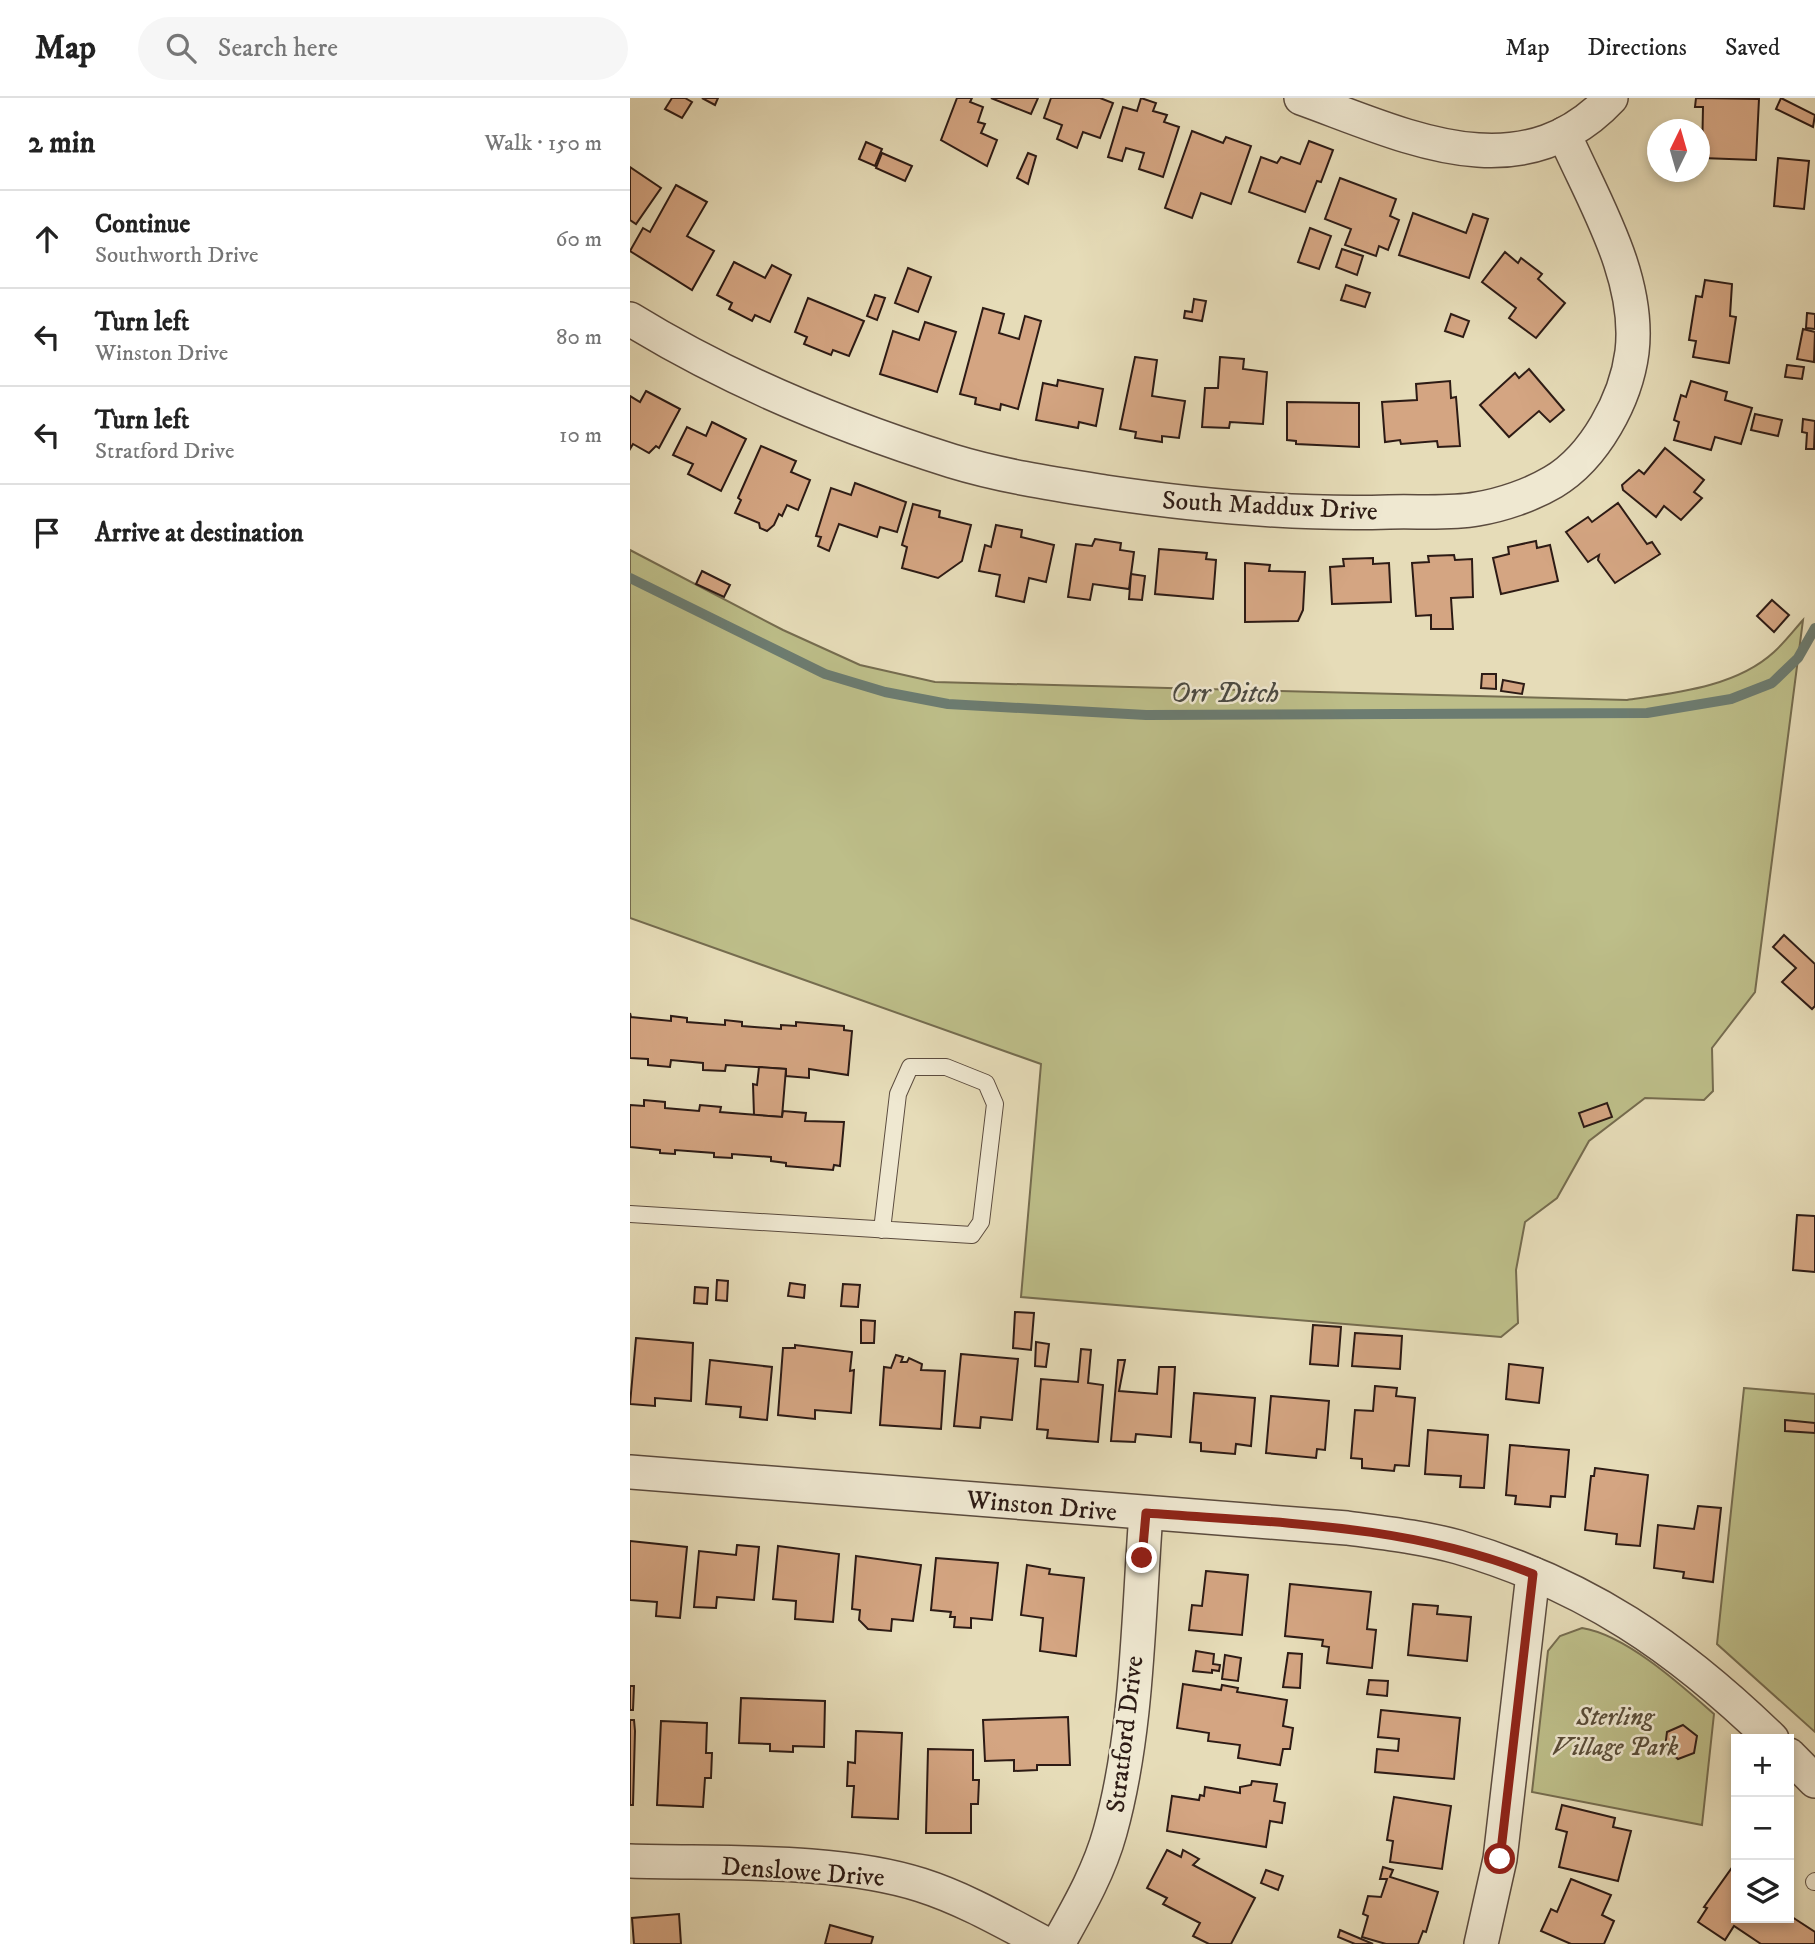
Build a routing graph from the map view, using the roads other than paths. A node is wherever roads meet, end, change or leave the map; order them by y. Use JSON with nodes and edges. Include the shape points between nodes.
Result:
{"nodes":[{"id":1,"x":1301,"y":98,"type":"edge"},
{"id":2,"x":1611,"y":98,"type":"edge"},
{"id":3,"x":1564,"y":134,"type":"junction"},
{"id":4,"x":630,"y":319,"type":"edge"},
{"id":5,"x":630,"y":1214,"type":"edge"},
{"id":6,"x":882,"y":1230,"type":"junction"},
{"id":7,"x":630,"y":1472,"type":"edge"},
{"id":8,"x":1146,"y":1513,"type":"junction"},
{"id":9,"x":1533,"y":1574,"type":"junction"},
{"id":10,"x":1766,"y":1734,"type":"edge"},
{"id":11,"x":1794,"y":1760,"type":"edge"},
{"id":12,"x":1815,"y":1781,"type":"edge"},
{"id":13,"x":630,"y":1861,"type":"edge"},
{"id":14,"x":1046,"y":1944,"type":"edge"},
{"id":15,"x":1058,"y":1944,"type":"edge"},
{"id":16,"x":1481,"y":1944,"type":"edge"}],
"edges":[{"from":1,"to":3,"type":"street","via":[[1458,150],[1533,148]]},
{"from":2,"to":3,"type":"street"},
{"from":3,"to":4,"type":"street","name":"South Maddux Drive","via":[[1623,272],[1632,314],[1632,351],[1625,384],[1594,441],[1555,481],[1476,510],[1326,514],[1205,507],[1055,484],[956,462],[783,398]]},
{"from":5,"to":6,"type":"lane"},
{"from":6,"to":6,"type":"lane","via":[[972,1236],[981,1222],[995,1104],[986,1083],[946,1067],[910,1067],[898,1094]]},
{"from":7,"to":8,"type":"street","name":"Winston Drive"},
{"from":8,"to":9,"type":"street","name":"Winston Drive","via":[[1402,1535],[1456,1546]]},
{"from":8,"to":15,"type":"street","name":"Stratford Drive","via":[[1120,1790],[1097,1872]]},
{"from":9,"to":10,"type":"street","name":"Winston Drive","via":[[1626,1620],[1674,1651]]},
{"from":9,"to":16,"type":"street","via":[[1500,1859]]},
{"from":11,"to":12,"type":"street"},
{"from":13,"to":14,"type":"street","name":"Denslowe Drive","via":[[825,1868],[893,1877],[982,1910]]}]}
